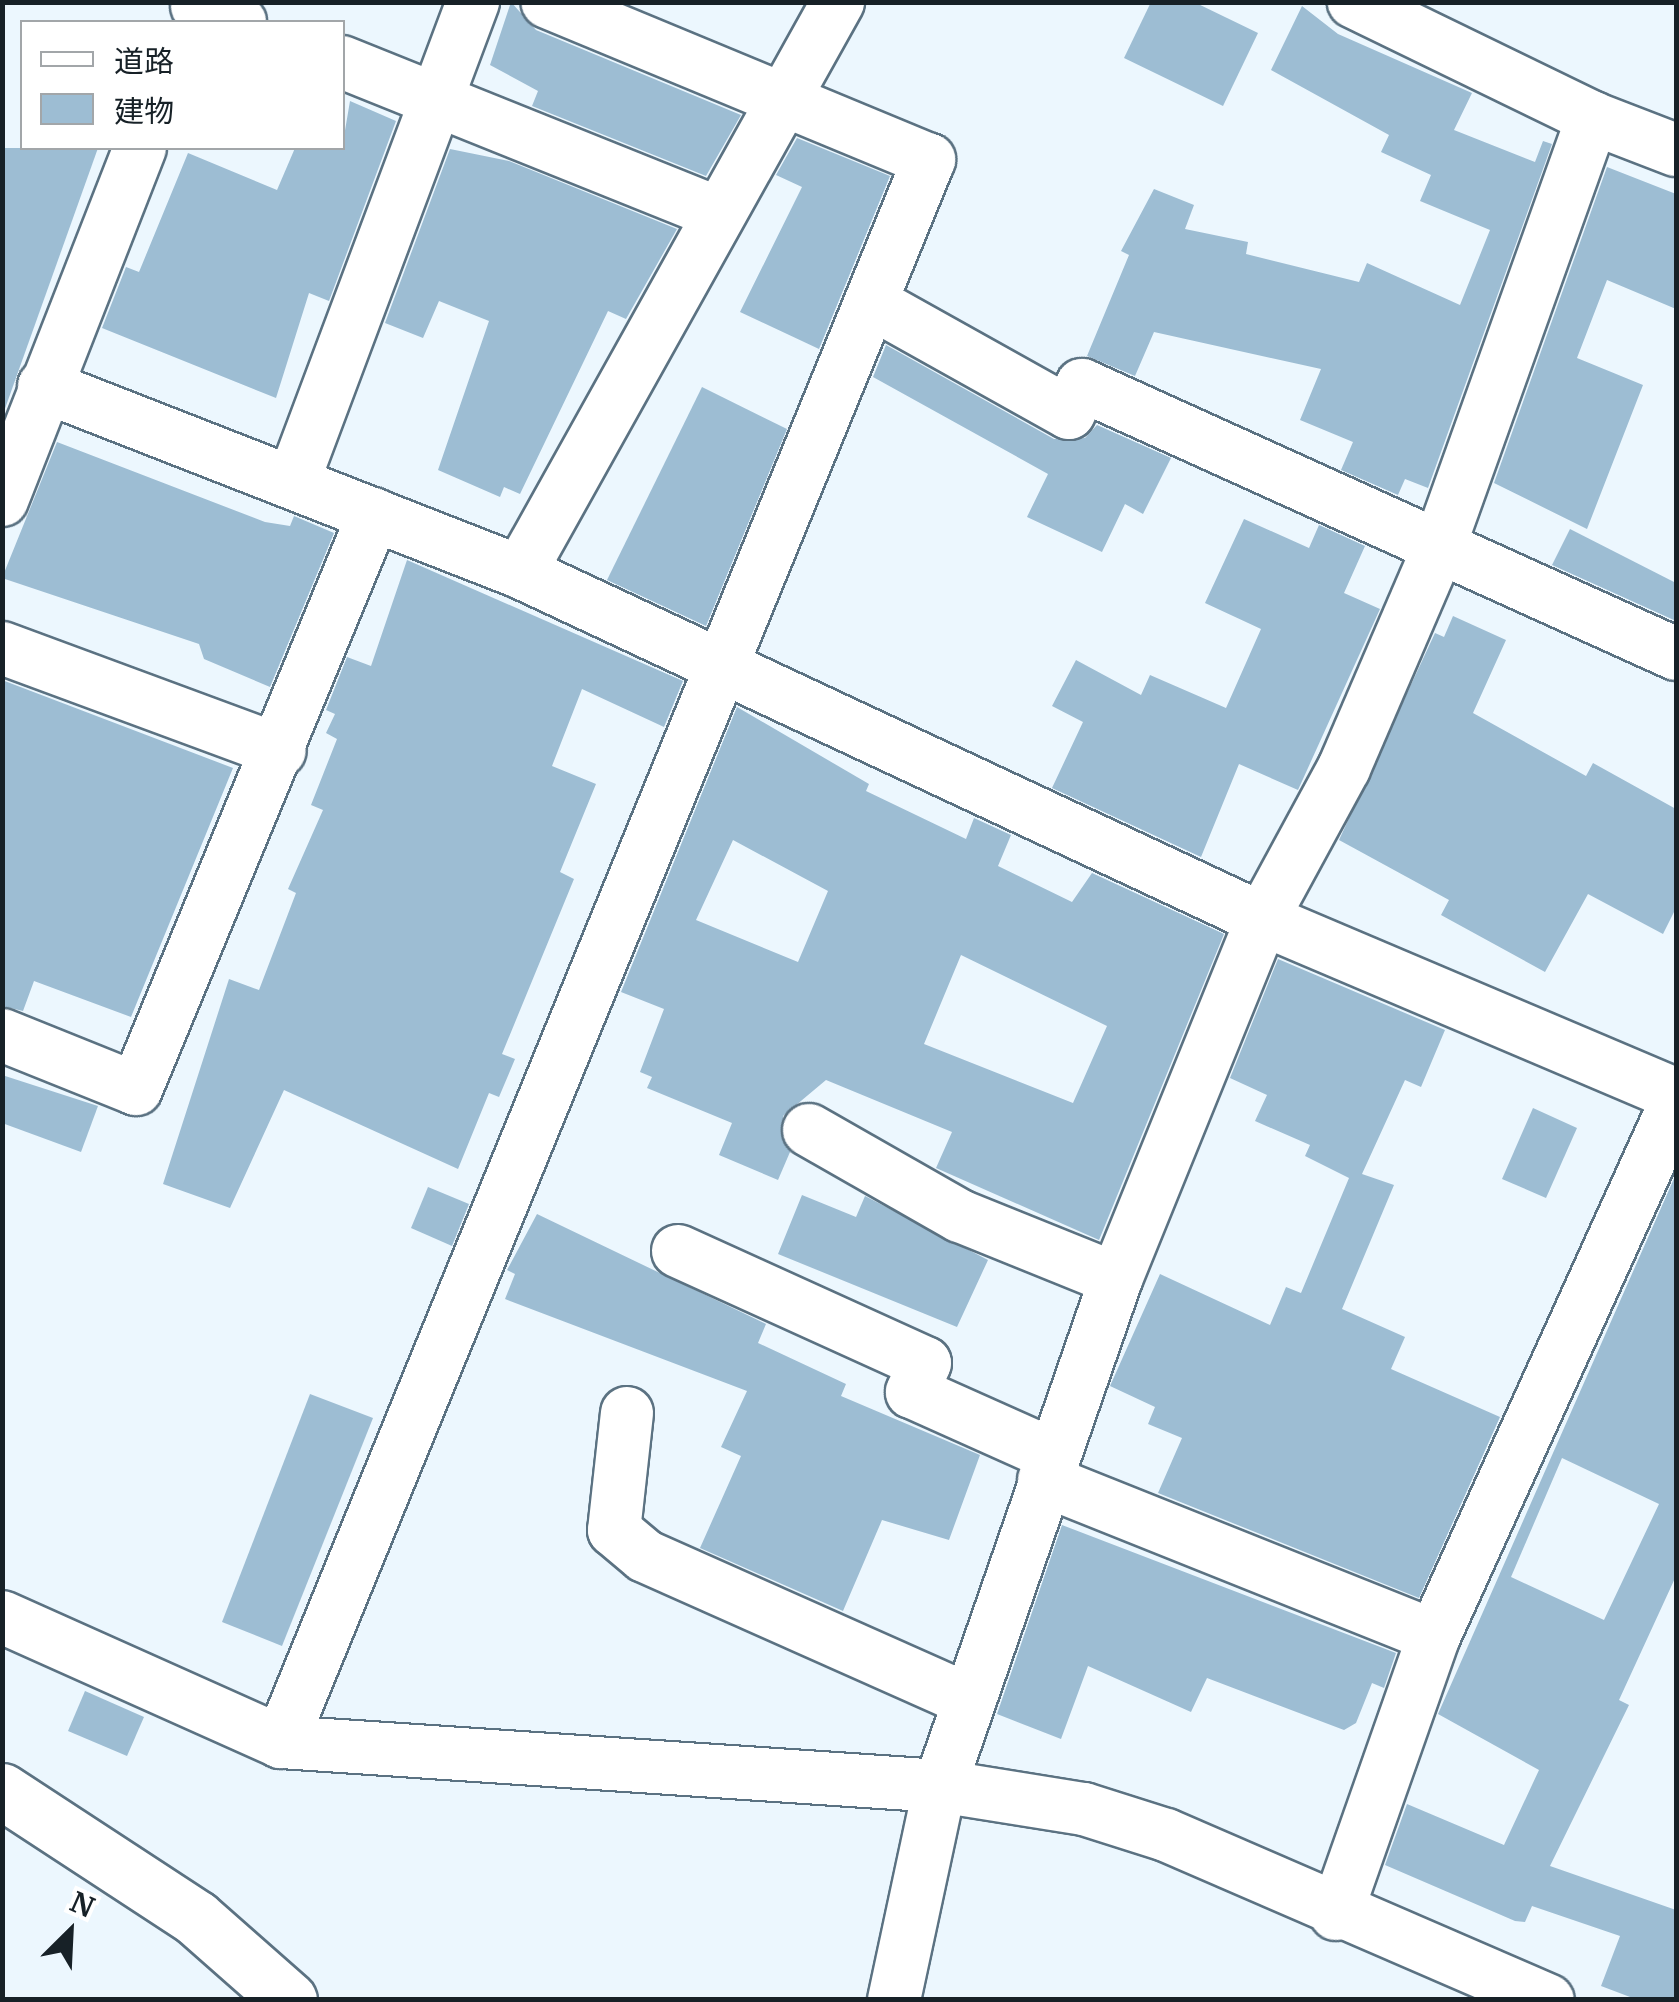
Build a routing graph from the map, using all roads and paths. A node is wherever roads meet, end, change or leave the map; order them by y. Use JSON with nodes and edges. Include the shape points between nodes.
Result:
{"nodes":[{"id":1,"x":474,"y":2,"type":"edge"},
{"id":2,"x":547,"y":2,"type":"edge"},
{"id":3,"x":838,"y":2,"type":"edge"},
{"id":4,"x":1354,"y":2,"type":"edge"},
{"id":5,"x":345,"y":63,"type":"edge"},
{"id":6,"x":786,"y":95,"type":"junction"},
{"id":7,"x":435,"y":98,"type":"junction"},
{"id":8,"x":1594,"y":118,"type":"junction"},
{"id":9,"x":139,"y":150,"type":"edge"},
{"id":10,"x":1676,"y":150,"type":"edge"},
{"id":11,"x":714,"y":212,"type":"junction"},
{"id":12,"x":874,"y":304,"type":"junction"},
{"id":13,"x":44,"y":386,"type":"junction"},
{"id":14,"x":293,"y":482,"type":"junction"},
{"id":15,"x":2,"y":500,"type":"edge"},
{"id":16,"x":374,"y":514,"type":"junction"},
{"id":17,"x":1439,"y":546,"type":"junction"},
{"id":18,"x":520,"y":572,"type":"junction"},
{"id":19,"x":2,"y":648,"type":"edge"},
{"id":20,"x":1676,"y":654,"type":"edge"},
{"id":21,"x":726,"y":665,"type":"junction"},
{"id":22,"x":280,"y":752,"type":"junction"},
{"id":23,"x":1262,"y":919,"type":"junction"},
{"id":24,"x":2,"y":1035,"type":"edge"},
{"id":25,"x":1676,"y":1099,"type":"edge"},
{"id":26,"x":809,"y":1130,"type":"dead end"},
{"id":27,"x":678,"y":1251,"type":"dead end"},
{"id":28,"x":1116,"y":1280,"type":"junction"},
{"id":29,"x":627,"y":1413,"type":"dead end"},
{"id":30,"x":1049,"y":1468,"type":"junction"},
{"id":31,"x":2,"y":1617,"type":"edge"},
{"id":32,"x":1434,"y":1636,"type":"junction"},
{"id":33,"x":969,"y":1700,"type":"junction"},
{"id":34,"x":282,"y":1742,"type":"junction"},
{"id":35,"x":940,"y":1786,"type":"junction"},
{"id":36,"x":2,"y":1792,"type":"edge"},
{"id":37,"x":1336,"y":1914,"type":"junction"},
{"id":38,"x":289,"y":2000,"type":"edge"},
{"id":39,"x":894,"y":2000,"type":"edge"},
{"id":40,"x":1548,"y":2000,"type":"edge"}],
"edges":[{"from":1,"to":7,"type":"street"},
{"from":2,"to":6,"type":"street"},
{"from":3,"to":6,"type":"street"},
{"from":4,"to":8,"type":"street"},
{"from":5,"to":7,"type":"street"},
{"from":6,"to":11,"type":"street"},
{"from":6,"to":12,"type":"street","via":[[929,160]]},
{"from":7,"to":11,"type":"street"},
{"from":7,"to":14,"type":"street"},
{"from":8,"to":10,"type":"street"},
{"from":8,"to":17,"type":"street"},
{"from":9,"to":13,"type":"street"},
{"from":11,"to":18,"type":"street"},
{"from":12,"to":17,"type":"street","via":[[1069,414],[1082,385]]},
{"from":12,"to":21,"type":"street"},
{"from":13,"to":14,"type":"street"},
{"from":13,"to":15,"type":"street"},
{"from":14,"to":16,"type":"street"},
{"from":16,"to":18,"type":"street"},
{"from":16,"to":22,"type":"street"},
{"from":17,"to":20,"type":"street"},
{"from":17,"to":23,"type":"street","via":[[1344,768]]},
{"from":18,"to":21,"type":"street"},
{"from":19,"to":22,"type":"street"},
{"from":21,"to":23,"type":"street"},
{"from":21,"to":34,"type":"street"},
{"from":22,"to":24,"type":"street","via":[[136,1089]]},
{"from":23,"to":25,"type":"street"},
{"from":23,"to":28,"type":"street"},
{"from":25,"to":32,"type":"street"},
{"from":26,"to":28,"type":"street","via":[[960,1216]]},
{"from":27,"to":30,"type":"street","via":[[925,1363],[912,1392]]},
{"from":28,"to":30,"type":"street"},
{"from":29,"to":33,"type":"street","via":[[614,1530],[644,1556]]},
{"from":30,"to":32,"type":"street"},
{"from":30,"to":33,"type":"street"},
{"from":31,"to":34,"type":"street"},
{"from":32,"to":37,"type":"street"},
{"from":33,"to":35,"type":"street"},
{"from":34,"to":35,"type":"street"},
{"from":35,"to":37,"type":"street","via":[[1084,1809],[1166,1835]]},
{"from":35,"to":39,"type":"street"},
{"from":36,"to":38,"type":"street","via":[[196,1918]]},
{"from":37,"to":40,"type":"street"}]}
